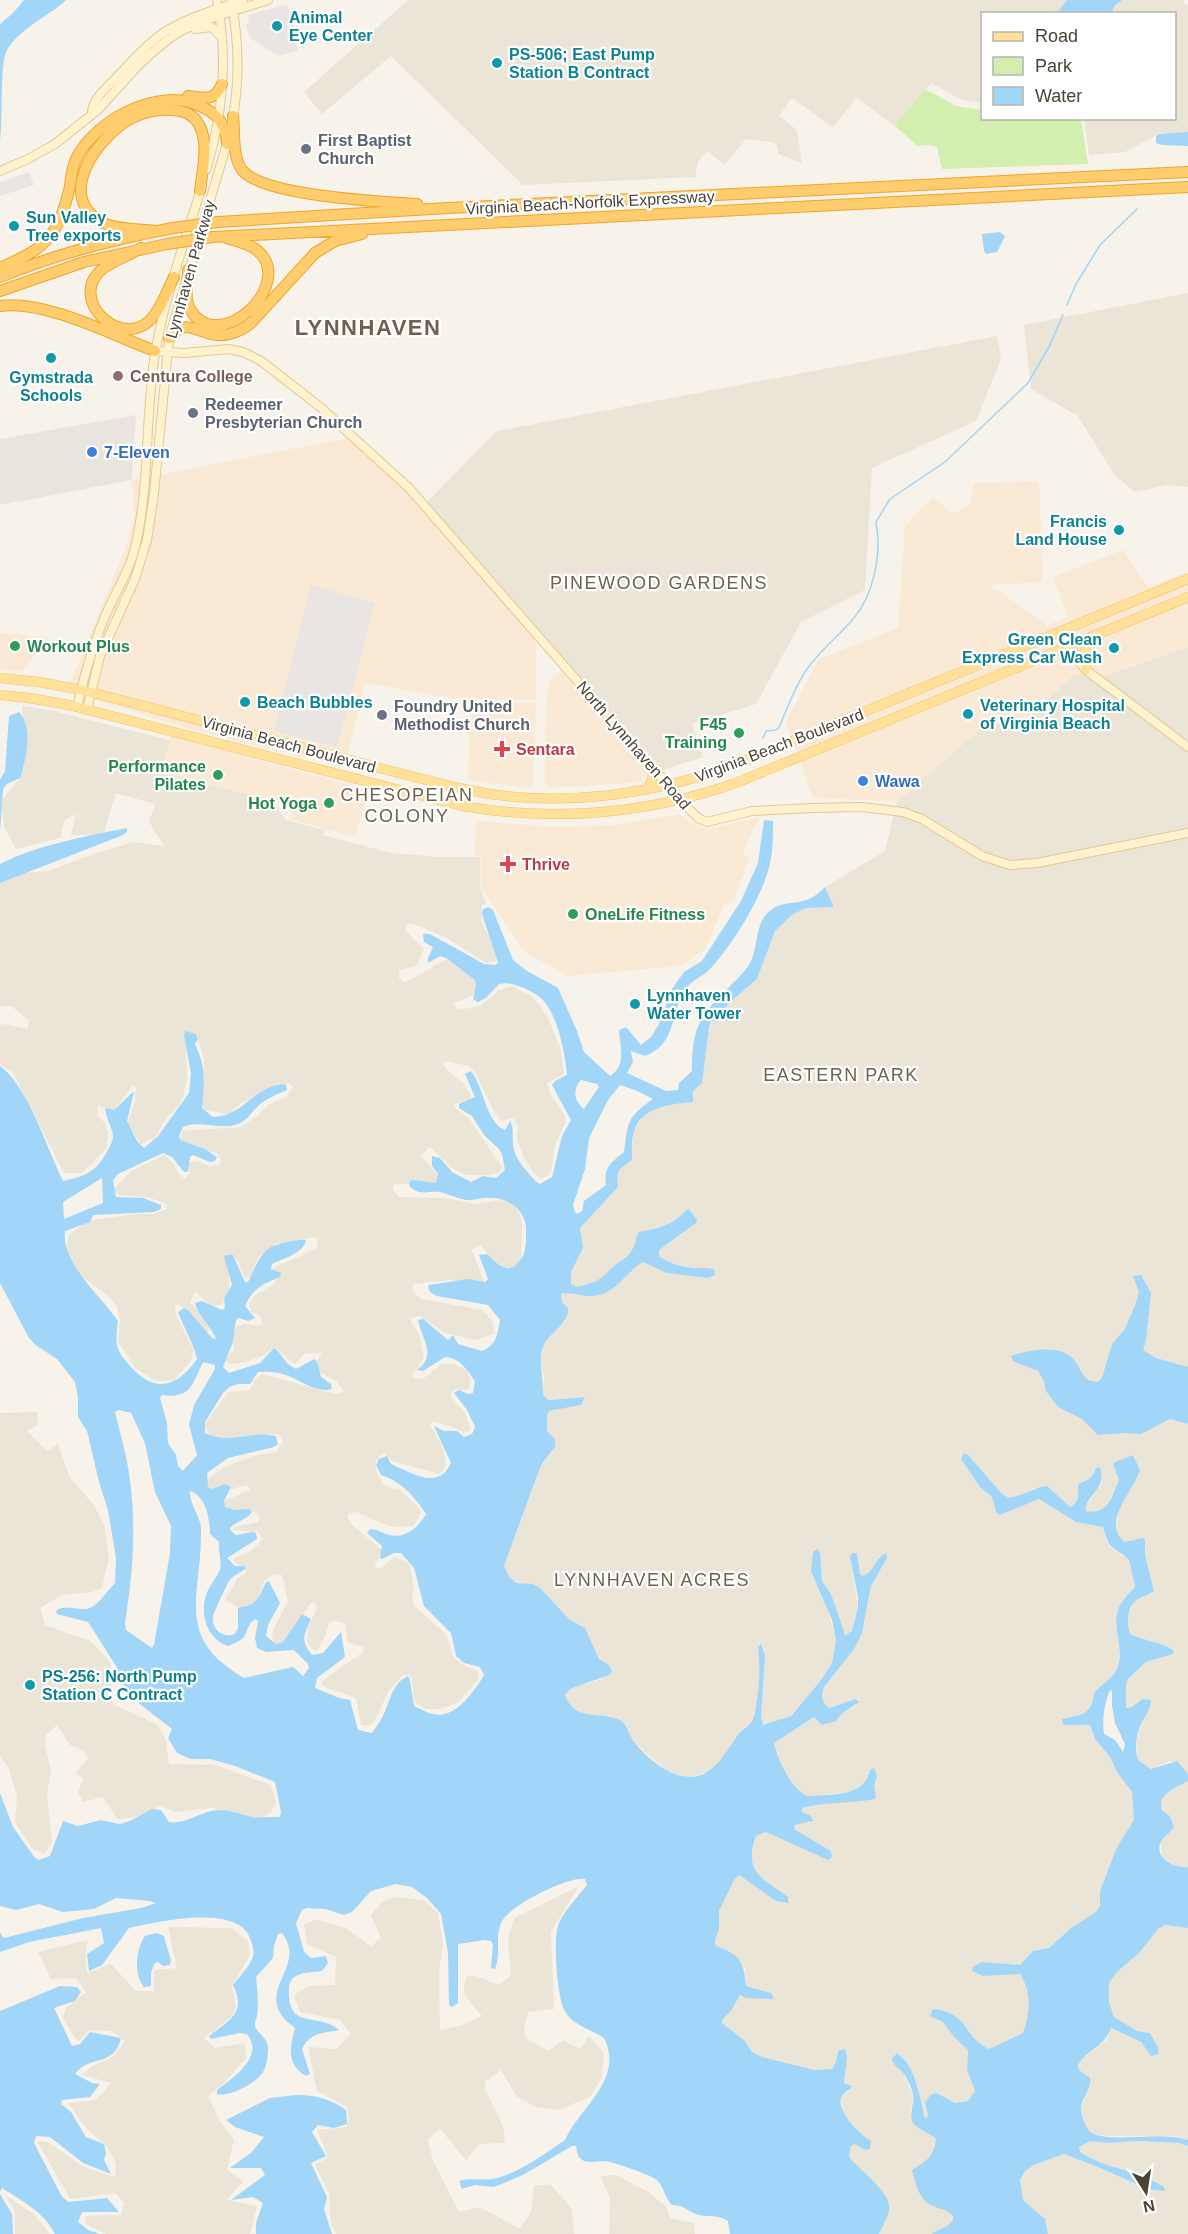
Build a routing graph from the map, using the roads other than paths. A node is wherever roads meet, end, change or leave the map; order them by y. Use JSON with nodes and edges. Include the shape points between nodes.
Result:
{"nodes":[{"id":1,"x":243,"y":0,"type":"edge"},
{"id":2,"x":268,"y":0,"type":"edge"},
{"id":3,"x":232,"y":5,"type":"edge"},
{"id":4,"x":219,"y":8,"type":"edge"},
{"id":5,"x":177,"y":33,"type":"junction"},
{"id":6,"x":222,"y":39,"type":"junction"},
{"id":7,"x":222,"y":84,"type":"junction"},
{"id":8,"x":146,"y":104,"type":"junction"},
{"id":9,"x":92,"y":112,"type":"junction"},
{"id":10,"x":233,"y":116,"type":"junction"},
{"id":11,"x":219,"y":117,"type":"junction"},
{"id":12,"x":227,"y":144,"type":"junction"},
{"id":13,"x":0,"y":171,"type":"edge"},
{"id":14,"x":1188,"y":172,"type":"edge"},
{"id":15,"x":1188,"y":187,"type":"edge"},
{"id":16,"x":200,"y":192,"type":"junction"},
{"id":17,"x":448,"y":208,"type":"junction"},
{"id":18,"x":389,"y":227,"type":"junction"},
{"id":19,"x":157,"y":231,"type":"junction"},
{"id":20,"x":217,"y":237,"type":"junction"},
{"id":21,"x":141,"y":248,"type":"junction"},
{"id":22,"x":0,"y":268,"type":"edge"},
{"id":23,"x":188,"y":270,"type":"junction"},
{"id":24,"x":0,"y":277,"type":"edge"},
{"id":25,"x":174,"y":277,"type":"junction"},
{"id":26,"x":0,"y":291,"type":"edge"},
{"id":27,"x":0,"y":306,"type":"edge"},
{"id":28,"x":169,"y":338,"type":"junction"},
{"id":29,"x":161,"y":352,"type":"junction"},
{"id":30,"x":1188,"y":579,"type":"edge"},
{"id":31,"x":1188,"y":597,"type":"edge"},
{"id":32,"x":1064,"y":630,"type":"junction"},
{"id":33,"x":1093,"y":636,"type":"junction"},
{"id":34,"x":1070,"y":646,"type":"junction"},
{"id":35,"x":1086,"y":670,"type":"junction"},
{"id":36,"x":0,"y":678,"type":"edge"},
{"id":37,"x":86,"y":691,"type":"junction"},
{"id":38,"x":0,"y":695,"type":"edge"},
{"id":39,"x":82,"y":708,"type":"junction"},
{"id":40,"x":814,"y":733,"type":"junction"},
{"id":41,"x":1188,"y":747,"type":"edge"},
{"id":42,"x":820,"y":748,"type":"junction"},
{"id":43,"x":654,"y":768,"type":"junction"},
{"id":44,"x":669,"y":785,"type":"junction"},
{"id":45,"x":646,"y":790,"type":"junction"},
{"id":46,"x":681,"y":800,"type":"junction"},
{"id":47,"x":1188,"y":833,"type":"edge"}],
"edges":[{"from":1,"to":3,"type":"street"},
{"from":2,"to":3,"type":"street"},
{"from":3,"to":4,"type":"street"},
{"from":3,"to":10,"type":"street","name":"Lynnhaven Parkway","via":[[238,60]]},
{"from":4,"to":5,"type":"street"},
{"from":4,"to":6,"type":"street","name":"Lynnhaven Parkway"},
{"from":4,"to":9,"type":"street","via":[[165,32],[93,104]]},
{"from":5,"to":6,"type":"street","via":[[212,27]]},
{"from":5,"to":9,"type":"street"},
{"from":6,"to":7,"type":"street","name":"Lynnhaven Parkway"},
{"from":7,"to":8,"type":"highway","via":[[212,98],[164,95]]},
{"from":7,"to":11,"type":"street","name":"Lynnhaven Parkway"},
{"from":8,"to":11,"type":"highway","via":[[194,103]]},
{"from":8,"to":22,"type":"highway","via":[[116,117],[93,138],[76,158],[61,218],[49,238]]},
{"from":9,"to":13,"type":"street","via":[[55,144]]},
{"from":10,"to":12,"type":"street","name":"Lynnhaven Parkway"},
{"from":10,"to":17,"type":"highway","via":[[237,161],[254,180],[330,196]]},
{"from":11,"to":12,"type":"highway"},
{"from":11,"to":16,"type":"street","name":"Lynnhaven Parkway"},
{"from":12,"to":23,"type":"street","name":"Lynnhaven Parkway"},
{"from":14,"to":17,"type":"highway","name":"Virginia Beach-Norfolk Expressway"},
{"from":15,"to":18,"type":"highway","name":"Virginia Beach-Norfolk Expressway"},
{"from":16,"to":19,"type":"highway","via":[[204,142],[191,115],[176,110],[147,112],[110,133],[84,171],[81,192],[85,204],[105,224]]},
{"from":16,"to":25,"type":"street","name":"Lynnhaven Parkway"},
{"from":17,"to":19,"type":"highway","name":"Virginia Beach-Norfolk Expressway","bridge":true,"via":[[218,222]]},
{"from":18,"to":20,"type":"highway","name":"Virginia Beach-Norfolk Expressway"},
{"from":18,"to":28,"type":"highway","via":[[335,241],[315,253],[241,330],[216,335],[181,327]]},
{"from":19,"to":24,"type":"highway","name":"Virginia Beach-Norfolk Expressway","via":[[50,258]]},
{"from":20,"to":21,"type":"highway","name":"Virginia Beach-Norfolk Expressway","bridge":true},
{"from":20,"to":23,"type":"highway","via":[[254,248],[268,267],[264,291],[244,315],[219,326],[211,326],[195,315],[187,298]]},
{"from":21,"to":25,"type":"highway","via":[[97,276],[90,294],[103,319],[122,328],[143,325],[153,316]]},
{"from":21,"to":26,"type":"highway","name":"Virginia Beach-Norfolk Expressway","via":[[84,262]]},
{"from":23,"to":28,"type":"street","name":"Lynnhaven Parkway"},
{"from":25,"to":29,"type":"street","name":"Lynnhaven Parkway"},
{"from":27,"to":29,"type":"highway","via":[[55,313]]},
{"from":28,"to":29,"type":"street","name":"Lynnhaven Parkway"},
{"from":29,"to":37,"type":"street","name":"Lynnhaven Parkway","via":[[148,405],[146,466],[136,542],[104,620]]},
{"from":29,"to":37,"type":"street","name":"Lynnhaven Parkway","via":[[156,470],[147,540],[135,579]]},
{"from":29,"to":43,"type":"street","name":"North Lynnhaven Road","via":[[243,352],[299,389],[409,488]]},
{"from":30,"to":32,"type":"main road","name":"Virginia Beach Boulevard"},
{"from":31,"to":33,"type":"main road","name":"Virginia Beach Boulevard"},
{"from":32,"to":34,"type":"street"},
{"from":32,"to":40,"type":"main road","name":"Virginia Beach Boulevard"},
{"from":33,"to":34,"type":"main road","name":"Virginia Beach Boulevard"},
{"from":33,"to":35,"type":"main road","via":[[1084,650]]},
{"from":34,"to":35,"type":"street"},
{"from":34,"to":42,"type":"main road","name":"Virginia Beach Boulevard"},
{"from":35,"to":41,"type":"street"},
{"from":36,"to":37,"type":"main road","name":"Virginia Beach Boulevard"},
{"from":37,"to":39,"type":"street","name":"Lynnhaven Parkway"},
{"from":37,"to":45,"type":"main road","name":"Virginia Beach Boulevard","via":[[473,791],[552,798]]},
{"from":38,"to":39,"type":"main road","name":"Virginia Beach Boulevard"},
{"from":39,"to":46,"type":"main road","name":"Virginia Beach Boulevard","via":[[472,808],[579,814]]},
{"from":40,"to":42,"type":"main road"},
{"from":40,"to":44,"type":"main road","name":"Virginia Beach Boulevard","via":[[732,766]]},
{"from":42,"to":46,"type":"main road","name":"Virginia Beach Boulevard","via":[[730,785]]},
{"from":43,"to":44,"type":"street","name":"North Lynnhaven Road"},
{"from":43,"to":45,"type":"main road"},
{"from":44,"to":45,"type":"main road","name":"Virginia Beach Boulevard"},
{"from":44,"to":46,"type":"street","name":"North Lynnhaven Road"},
{"from":46,"to":47,"type":"street","name":"North Lynnhaven Road","via":[[707,822],[752,811],[862,807],[903,812],[922,819],[982,856],[1010,865]]}]}
